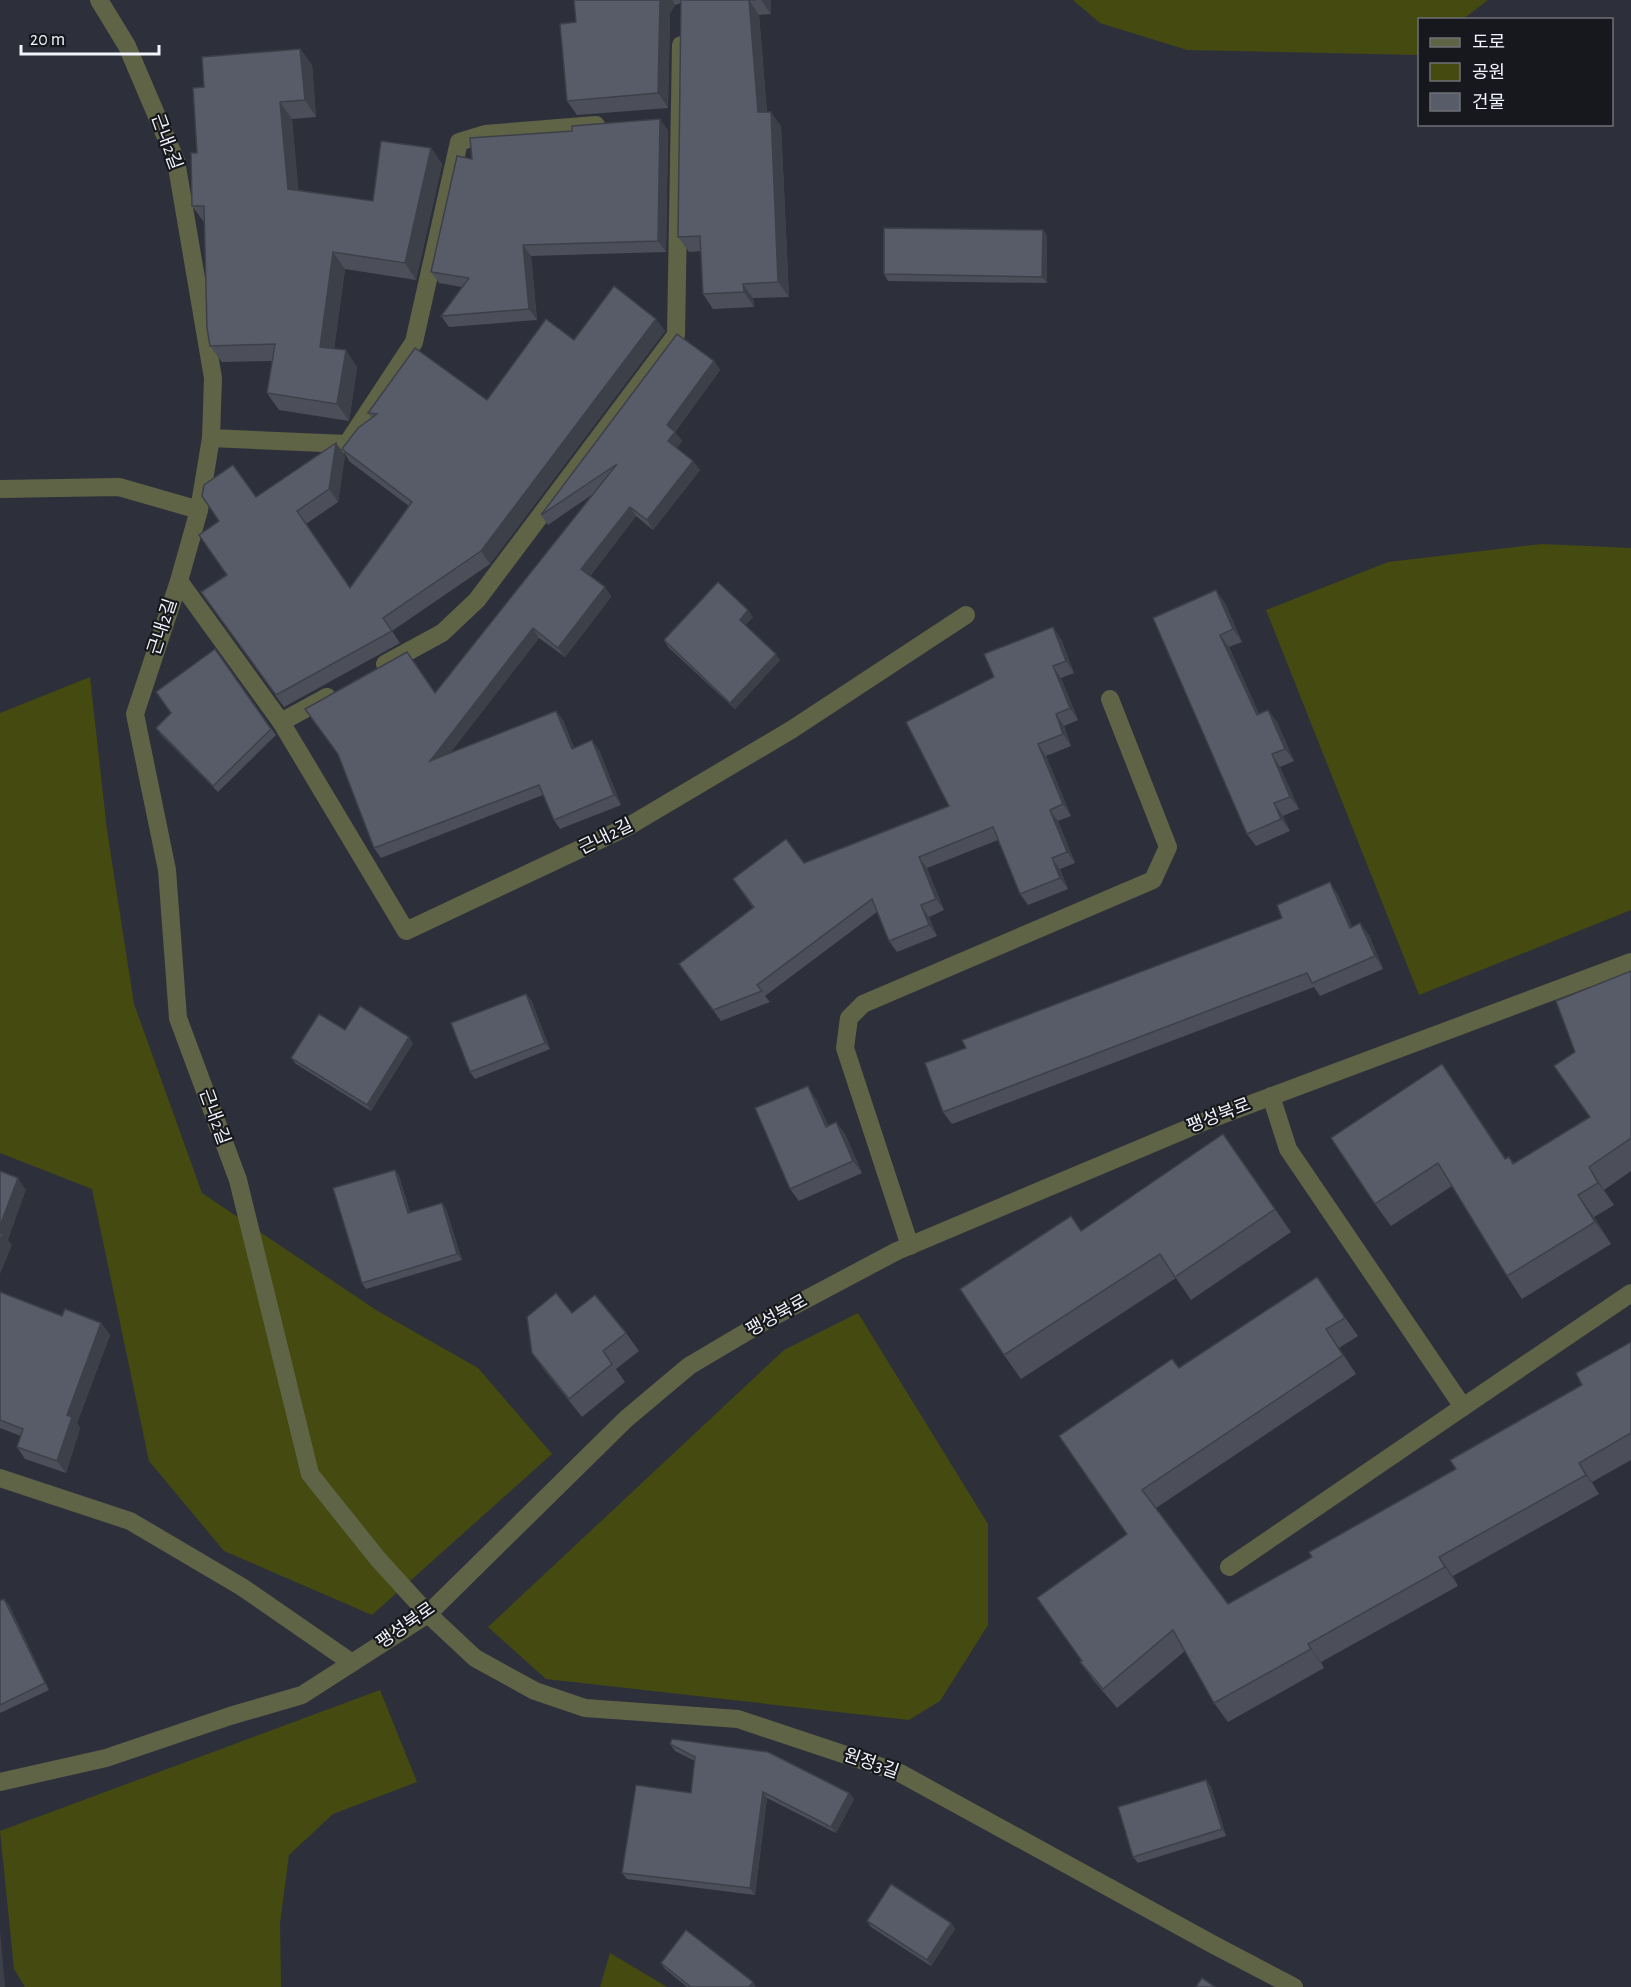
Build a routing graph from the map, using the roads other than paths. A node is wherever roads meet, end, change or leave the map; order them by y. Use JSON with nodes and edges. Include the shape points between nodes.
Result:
{"nodes":[{"id":1,"x":99,"y":0,"type":"edge"},
{"id":2,"x":681,"y":26,"type":"edge"},
{"id":3,"x":610,"y":124,"type":"edge"},
{"id":4,"x":211,"y":438,"type":"junction"},
{"id":5,"x":0,"y":489,"type":"edge"},
{"id":6,"x":199,"y":510,"type":"junction"},
{"id":7,"x":179,"y":581,"type":"junction"},
{"id":8,"x":966,"y":615,"type":"dead end"},
{"id":9,"x":372,"y":672,"type":"edge"},
{"id":10,"x":342,"y":688,"type":"edge"},
{"id":11,"x":1110,"y":699,"type":"dead end"},
{"id":12,"x":281,"y":722,"type":"junction"},
{"id":13,"x":1631,"y":962,"type":"edge"},
{"id":14,"x":1271,"y":1096,"type":"junction"},
{"id":15,"x":910,"y":1246,"type":"junction"},
{"id":16,"x":1631,"y":1293,"type":"edge"},
{"id":17,"x":1463,"y":1407,"type":"junction"},
{"id":18,"x":0,"y":1478,"type":"edge"},
{"id":19,"x":1229,"y":1567,"type":"dead end"},
{"id":20,"x":428,"y":1614,"type":"junction"},
{"id":21,"x":352,"y":1663,"type":"junction"},
{"id":22,"x":0,"y":1782,"type":"edge"},
{"id":23,"x":1294,"y":1987,"type":"edge"}],
"edges":[{"from":1,"to":4,"type":"street","name":"근내2길","via":[[127,46],[177,161],[213,378]]},
{"from":2,"to":9,"type":"street","via":[[673,118],[676,335],[477,600],[442,633]]},
{"from":3,"to":4,"type":"street","via":[[485,134],[459,142],[414,342],[347,444]]},
{"from":4,"to":6,"type":"street","name":"근내2길"},
{"from":5,"to":6,"type":"street","via":[[119,487]]},
{"from":6,"to":7,"type":"street","name":"근내2길"},
{"from":7,"to":12,"type":"street","name":"근내2길"},
{"from":7,"to":20,"type":"street","name":"근내2길","via":[[135,714],[167,870],[178,1018],[238,1180],[310,1474]]},
{"from":8,"to":12,"type":"street","name":"근내2길","via":[[791,730],[629,826],[406,931]]},
{"from":10,"to":12,"type":"street"},
{"from":11,"to":15,"type":"street","via":[[1168,848],[1153,880],[863,1004],[849,1018],[844,1048]]},
{"from":13,"to":14,"type":"street","name":"팽성북로"},
{"from":14,"to":15,"type":"street","name":"팽성북로"},
{"from":14,"to":17,"type":"street","via":[[1288,1149]]},
{"from":15,"to":20,"type":"street","name":"팽성북로","via":[[765,1321],[689,1366],[626,1419]]},
{"from":16,"to":17,"type":"street"},
{"from":17,"to":19,"type":"street"},
{"from":18,"to":21,"type":"street","via":[[130,1521],[242,1587]]},
{"from":20,"to":21,"type":"street","name":"팽성북로"},
{"from":20,"to":23,"type":"street","name":"원정3길","via":[[475,1658],[535,1690],[585,1708],[738,1719],[900,1773]]},
{"from":21,"to":22,"type":"street","name":"팽성북로","via":[[302,1695],[106,1758]]}]}
